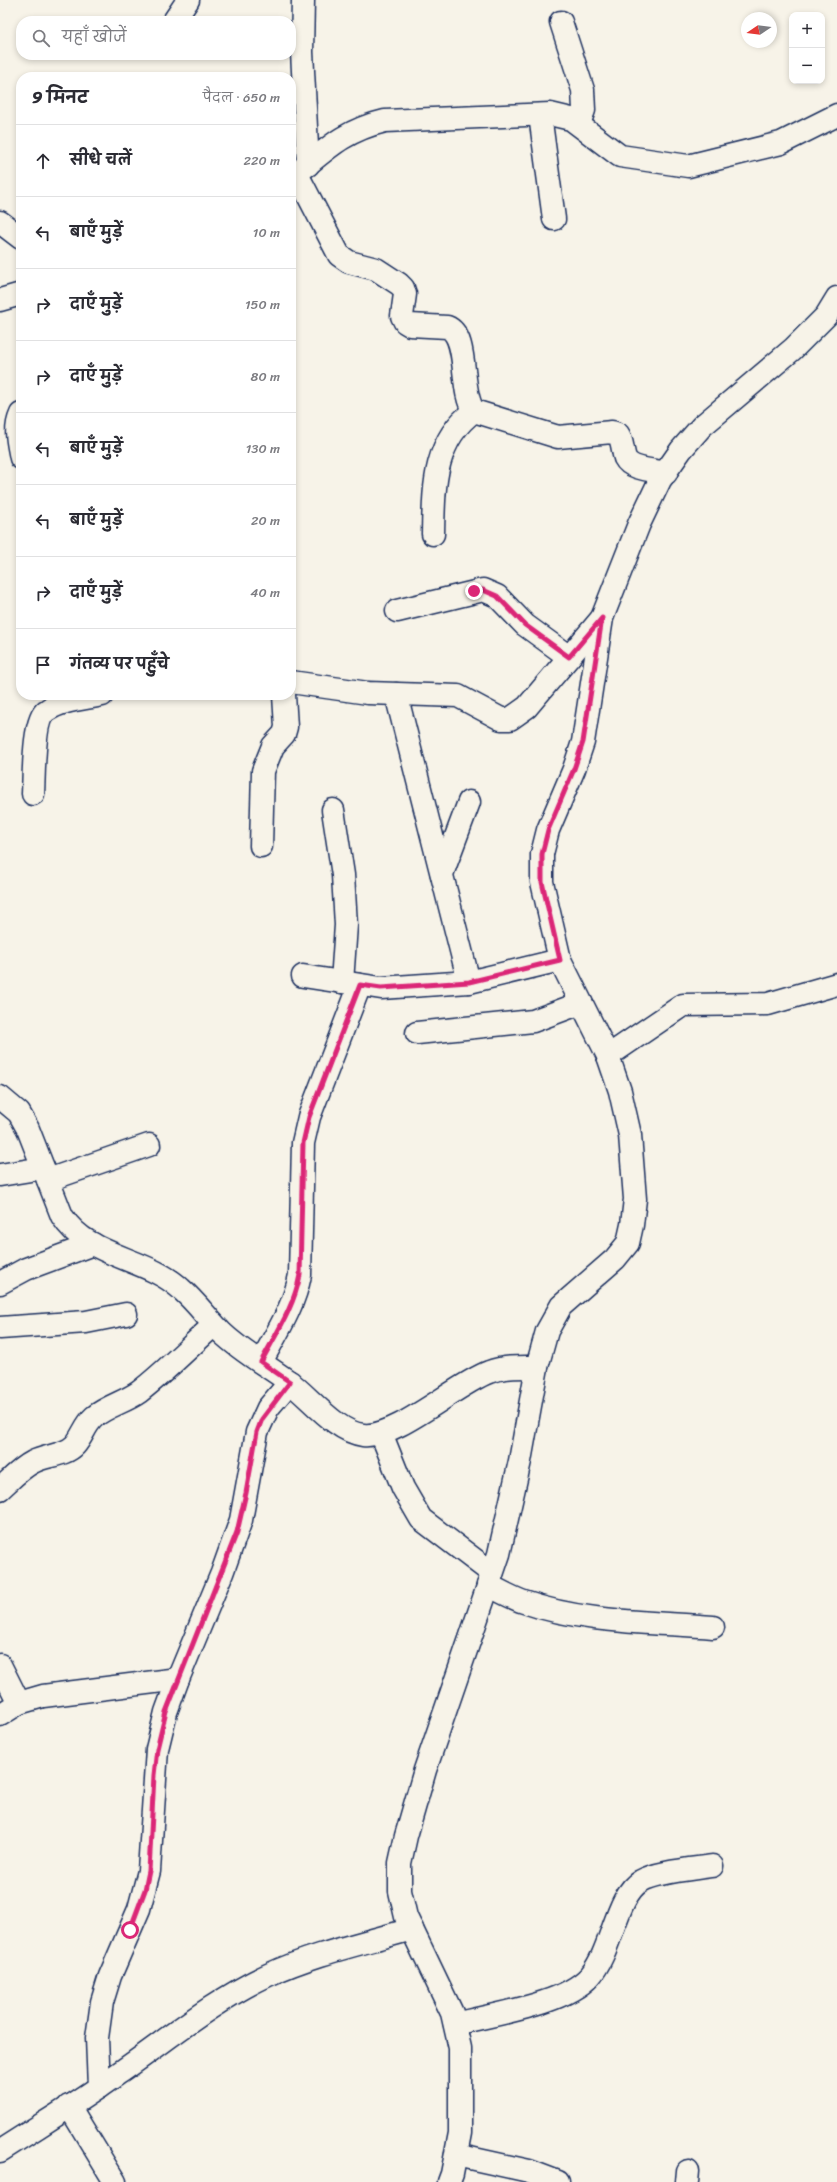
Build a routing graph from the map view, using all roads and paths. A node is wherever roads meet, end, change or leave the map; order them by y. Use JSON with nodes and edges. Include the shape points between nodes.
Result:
{"nodes":[{"id":1,"x":188,"y":0,"type":"edge"},
{"id":2,"x":303,"y":0,"type":"edge"},
{"id":3,"x":177,"y":16,"type":"edge"},
{"id":4,"x":561,"y":22,"type":"dead end"},
{"id":5,"x":540,"y":115,"type":"junction"},
{"id":6,"x":837,"y":115,"type":"edge"},
{"id":7,"x":579,"y":124,"type":"junction"},
{"id":8,"x":298,"y":172,"type":"edge"},
{"id":9,"x":554,"y":219,"type":"dead end"},
{"id":10,"x":0,"y":222,"type":"edge"},
{"id":11,"x":16,"y":234,"type":"edge"},
{"id":12,"x":16,"y":295,"type":"edge"},
{"id":13,"x":837,"y":298,"type":"edge"},
{"id":14,"x":0,"y":300,"type":"edge"},
{"id":15,"x":474,"y":411,"type":"junction"},
{"id":16,"x":666,"y":473,"type":"junction"},
{"id":17,"x":433,"y":534,"type":"dead end"},
{"id":18,"x":396,"y":611,"type":"dead end"},
{"id":19,"x":602,"y":618,"type":"junction"},
{"id":20,"x":569,"y":657,"type":"junction"},
{"id":21,"x":296,"y":683,"type":"edge"},
{"id":22,"x":396,"y":694,"type":"junction"},
{"id":23,"x":74,"y":700,"type":"edge"},
{"id":24,"x":284,"y":700,"type":"edge"},
{"id":25,"x":32,"y":794,"type":"dead end"},
{"id":26,"x":469,"y":802,"type":"dead end"},
{"id":27,"x":333,"y":810,"type":"dead end"},
{"id":28,"x":261,"y":846,"type":"dead end"},
{"id":29,"x":442,"y":874,"type":"junction"},
{"id":30,"x":560,"y":960,"type":"junction"},
{"id":31,"x":303,"y":976,"type":"dead end"},
{"id":32,"x":469,"y":982,"type":"junction"},
{"id":33,"x":351,"y":984,"type":"junction"},
{"id":34,"x":837,"y":984,"type":"edge"},
{"id":35,"x":581,"y":1003,"type":"junction"},
{"id":36,"x":417,"y":1033,"type":"dead end"},
{"id":37,"x":608,"y":1056,"type":"junction"},
{"id":38,"x":0,"y":1097,"type":"edge"},
{"id":39,"x":149,"y":1145,"type":"dead end"},
{"id":40,"x":46,"y":1174,"type":"junction"},
{"id":41,"x":0,"y":1175,"type":"edge"},
{"id":42,"x":93,"y":1244,"type":"junction"},
{"id":43,"x":0,"y":1283,"type":"edge"},
{"id":44,"x":126,"y":1314,"type":"dead end"},
{"id":45,"x":214,"y":1325,"type":"junction"},
{"id":46,"x":0,"y":1328,"type":"edge"},
{"id":47,"x":261,"y":1362,"type":"junction"},
{"id":48,"x":537,"y":1366,"type":"junction"},
{"id":49,"x":290,"y":1382,"type":"junction"},
{"id":50,"x":382,"y":1433,"type":"junction"},
{"id":51,"x":0,"y":1489,"type":"edge"},
{"id":52,"x":490,"y":1579,"type":"junction"},
{"id":53,"x":713,"y":1627,"type":"dead end"},
{"id":54,"x":0,"y":1665,"type":"edge"},
{"id":55,"x":178,"y":1680,"type":"junction"},
{"id":56,"x":19,"y":1703,"type":"junction"},
{"id":57,"x":0,"y":1715,"type":"edge"},
{"id":58,"x":712,"y":1866,"type":"dead end"},
{"id":59,"x":412,"y":1929,"type":"junction"},
{"id":60,"x":455,"y":2024,"type":"junction"},
{"id":61,"x":99,"y":2087,"type":"junction"},
{"id":62,"x":69,"y":2106,"type":"junction"},
{"id":63,"x":0,"y":2151,"type":"edge"},
{"id":64,"x":456,"y":2155,"type":"junction"},
{"id":65,"x":115,"y":2182,"type":"edge"},
{"id":66,"x":449,"y":2182,"type":"edge"},
{"id":67,"x":558,"y":2182,"type":"edge"}],
"edges":[{"from":1,"to":3,"type":"street"},
{"from":2,"to":8,"type":"street","via":[[303,75]]},
{"from":4,"to":7,"type":"street","via":[[583,90],[584,110]]},
{"from":5,"to":7,"type":"street","via":[[561,116]]},
{"from":5,"to":8,"type":"street","via":[[403,120],[367,125],[350,132]]},
{"from":5,"to":9,"type":"street"},
{"from":6,"to":7,"type":"street","via":[[781,142],[688,166],[620,156],[609,150]]},
{"from":8,"to":15,"type":"street","via":[[339,255],[349,262],[376,269],[403,288],[404,322],[410,325],[447,327],[457,334],[468,400]]},
{"from":10,"to":11,"type":"street"},
{"from":12,"to":14,"type":"street"},
{"from":13,"to":16,"type":"street","via":[[826,316],[793,349],[702,426]]},
{"from":15,"to":16,"type":"street","via":[[558,438],[612,432],[618,434],[626,459],[630,463]]},
{"from":15,"to":17,"type":"street","via":[[457,425],[440,460],[434,484]]},
{"from":16,"to":19,"type":"street","via":[[639,524]]},
{"from":18,"to":20,"type":"street","via":[[483,590],[497,596],[525,625]]},
{"from":19,"to":20,"type":"street"},
{"from":19,"to":30,"type":"street","via":[[583,742],[548,830],[542,854],[542,882]]},
{"from":20,"to":22,"type":"street","via":[[527,707],[510,719],[501,719],[458,696]]},
{"from":21,"to":22,"type":"street","via":[[346,691]]},
{"from":22,"to":29,"type":"street"},
{"from":23,"to":25,"type":"street","via":[[44,712],[38,723]]},
{"from":24,"to":28,"type":"street","via":[[286,728],[273,746],[263,771]]},
{"from":26,"to":29,"type":"street"},
{"from":27,"to":33,"type":"street","via":[[343,875]]},
{"from":29,"to":32,"type":"street"},
{"from":30,"to":32,"type":"street"},
{"from":30,"to":35,"type":"street"},
{"from":31,"to":33,"type":"street"},
{"from":32,"to":33,"type":"street","via":[[381,988]]},
{"from":33,"to":47,"type":"street","via":[[303,1143],[300,1275],[297,1289],[292,1305]]},
{"from":34,"to":37,"type":"street","via":[[768,1004],[682,1005]]},
{"from":35,"to":36,"type":"street","via":[[533,1021]]},
{"from":35,"to":37,"type":"street"},
{"from":37,"to":48,"type":"street","via":[[620,1091],[630,1136],[634,1199],[628,1243],[615,1259],[560,1306],[547,1331]]},
{"from":38,"to":40,"type":"street","via":[[19,1113]]},
{"from":39,"to":40,"type":"street"},
{"from":40,"to":41,"type":"street"},
{"from":40,"to":42,"type":"street","via":[[69,1228]]},
{"from":42,"to":43,"type":"street","via":[[26,1269]]},
{"from":42,"to":45,"type":"street","via":[[172,1281]]},
{"from":44,"to":46,"type":"street","via":[[86,1322]]},
{"from":45,"to":47,"type":"street","via":[[236,1346]]},
{"from":45,"to":51,"type":"street","via":[[138,1392],[93,1418],[75,1445],[63,1453],[31,1463]]},
{"from":47,"to":49,"type":"street"},
{"from":48,"to":50,"type":"street","via":[[490,1372]]},
{"from":48,"to":52,"type":"street","via":[[520,1461],[499,1554]]},
{"from":49,"to":50,"type":"street","via":[[347,1430],[364,1435]]},
{"from":49,"to":55,"type":"street","via":[[262,1419],[257,1432],[241,1520]]},
{"from":50,"to":52,"type":"street","via":[[403,1488],[421,1519]]},
{"from":52,"to":53,"type":"street","via":[[524,1602],[549,1610],[606,1619]]},
{"from":52,"to":59,"type":"street","via":[[425,1770],[406,1836],[400,1863],[400,1891],[406,1917]]},
{"from":54,"to":56,"type":"street"},
{"from":55,"to":56,"type":"street","via":[[66,1692]]},
{"from":55,"to":61,"type":"street","via":[[166,1712],[157,1749],[145,1890],[102,2002],[97,2038]]},
{"from":56,"to":57,"type":"street"},
{"from":58,"to":60,"type":"street","via":[[650,1877],[633,1887],[624,1901],[602,1958],[590,1976],[576,1987],[539,2004]]},
{"from":59,"to":60,"type":"street"},
{"from":59,"to":61,"type":"street","via":[[321,1955],[269,1974],[207,2009]]},
{"from":60,"to":64,"type":"street","via":[[460,2048],[461,2085],[460,2133]]},
{"from":61,"to":62,"type":"street"},
{"from":62,"to":63,"type":"street"},
{"from":62,"to":65,"type":"street"},
{"from":64,"to":66,"type":"street"},
{"from":64,"to":67,"type":"street","via":[[529,2171]]}]}
